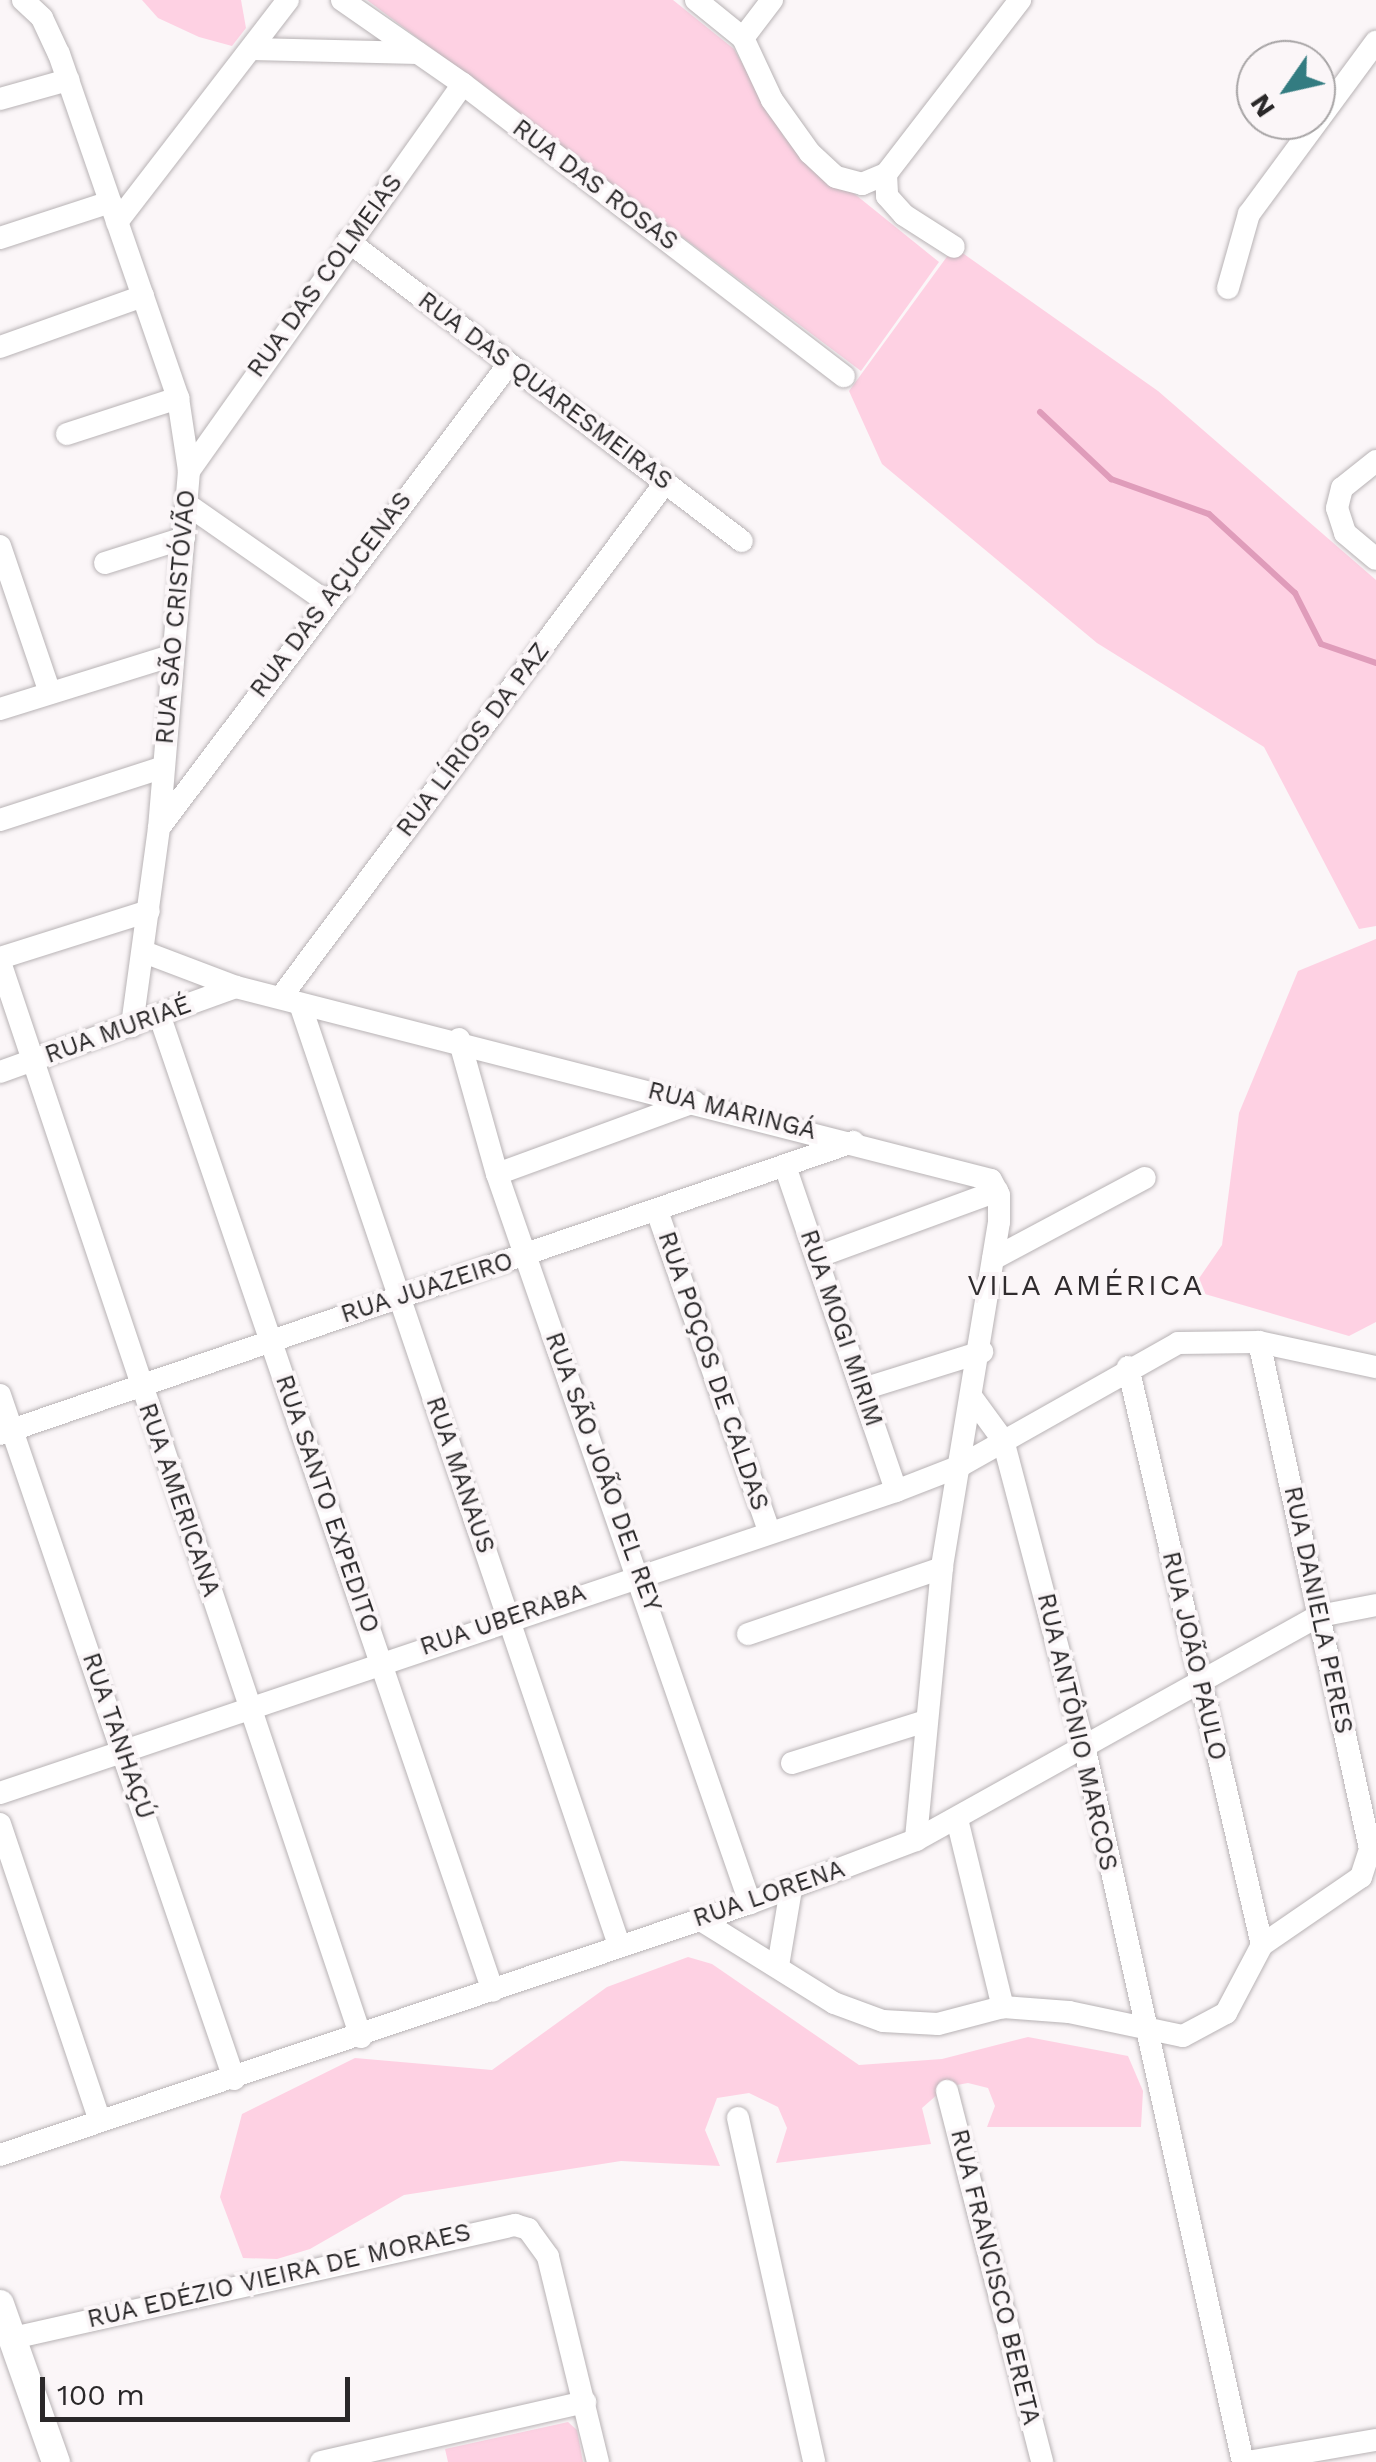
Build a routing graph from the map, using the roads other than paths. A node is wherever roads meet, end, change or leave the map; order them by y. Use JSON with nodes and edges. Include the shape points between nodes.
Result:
{"nodes":[{"id":1,"x":23,"y":0,"type":"edge"},
{"id":2,"x":288,"y":0,"type":"edge"},
{"id":3,"x":342,"y":0,"type":"edge"},
{"id":4,"x":696,"y":0,"type":"edge"},
{"id":5,"x":772,"y":0,"type":"edge"},
{"id":6,"x":1020,"y":0,"type":"edge"},
{"id":7,"x":743,"y":38,"type":"junction"},
{"id":8,"x":1376,"y":42,"type":"edge"},
{"id":9,"x":252,"y":50,"type":"junction"},
{"id":10,"x":418,"y":53,"type":"junction"},
{"id":11,"x":68,"y":80,"type":"junction"},
{"id":12,"x":464,"y":84,"type":"junction"},
{"id":13,"x":0,"y":100,"type":"edge"},
{"id":14,"x":886,"y":174,"type":"junction"},
{"id":15,"x":113,"y":212,"type":"junction"},
{"id":16,"x":0,"y":238,"type":"edge"},
{"id":17,"x":348,"y":241,"type":"junction"},
{"id":18,"x":954,"y":247,"type":"dead end"},
{"id":19,"x":1228,"y":288,"type":"dead end"},
{"id":20,"x":143,"y":296,"type":"junction"},
{"id":21,"x":0,"y":347,"type":"edge"},
{"id":22,"x":508,"y":365,"type":"junction"},
{"id":23,"x":844,"y":376,"type":"dead end"},
{"id":24,"x":178,"y":398,"type":"junction"},
{"id":25,"x":224,"y":417,"type":"junction"},
{"id":26,"x":67,"y":434,"type":"dead end"},
{"id":27,"x":1376,"y":461,"type":"edge"},
{"id":28,"x":189,"y":471,"type":"junction"},
{"id":29,"x":665,"y":483,"type":"junction"},
{"id":30,"x":188,"y":504,"type":"junction"},
{"id":31,"x":184,"y":538,"type":"junction"},
{"id":32,"x":742,"y":542,"type":"dead end"},
{"id":33,"x":0,"y":546,"type":"edge"},
{"id":34,"x":1376,"y":558,"type":"edge"},
{"id":35,"x":104,"y":563,"type":"dead end"},
{"id":36,"x":324,"y":600,"type":"junction"},
{"id":37,"x":174,"y":655,"type":"junction"},
{"id":38,"x":50,"y":693,"type":"junction"},
{"id":39,"x":0,"y":709,"type":"edge"},
{"id":40,"x":161,"y":768,"type":"junction"},
{"id":41,"x":0,"y":820,"type":"edge"},
{"id":42,"x":159,"y":828,"type":"junction"},
{"id":43,"x":149,"y":911,"type":"junction"},
{"id":44,"x":144,"y":952,"type":"junction"},
{"id":45,"x":0,"y":960,"type":"edge"},
{"id":46,"x":236,"y":987,"type":"junction"},
{"id":47,"x":290,"y":1001,"type":"junction"},
{"id":48,"x":160,"y":1017,"type":"junction"},
{"id":49,"x":132,"y":1026,"type":"junction"},
{"id":50,"x":459,"y":1039,"type":"junction"},
{"id":51,"x":33,"y":1061,"type":"junction"},
{"id":52,"x":0,"y":1072,"type":"edge"},
{"id":53,"x":694,"y":1102,"type":"junction"},
{"id":54,"x":854,"y":1142,"type":"junction"},
{"id":55,"x":785,"y":1166,"type":"junction"},
{"id":56,"x":497,"y":1174,"type":"junction"},
{"id":57,"x":1145,"y":1178,"type":"dead end"},
{"id":58,"x":997,"y":1191,"type":"junction"},
{"id":59,"x":657,"y":1210,"type":"junction"},
{"id":60,"x":526,"y":1256,"type":"junction"},
{"id":61,"x":817,"y":1257,"type":"junction"},
{"id":62,"x":993,"y":1259,"type":"junction"},
{"id":63,"x":399,"y":1296,"type":"junction"},
{"id":64,"x":271,"y":1341,"type":"junction"},
{"id":65,"x":1259,"y":1342,"type":"junction"},
{"id":66,"x":982,"y":1352,"type":"junction"},
{"id":67,"x":1128,"y":1367,"type":"junction"},
{"id":68,"x":1376,"y":1367,"type":"edge"},
{"id":69,"x":138,"y":1386,"type":"junction"},
{"id":70,"x":863,"y":1389,"type":"junction"},
{"id":71,"x":0,"y":1395,"type":"edge"},
{"id":72,"x":973,"y":1399,"type":"junction"},
{"id":73,"x":6,"y":1432,"type":"edge"},
{"id":74,"x":1003,"y":1440,"type":"junction"},
{"id":75,"x":960,"y":1466,"type":"junction"},
{"id":76,"x":896,"y":1491,"type":"junction"},
{"id":77,"x":769,"y":1531,"type":"junction"},
{"id":78,"x":942,"y":1568,"type":"junction"},
{"id":79,"x":640,"y":1573,"type":"junction"},
{"id":80,"x":1376,"y":1605,"type":"edge"},
{"id":81,"x":1320,"y":1616,"type":"junction"},
{"id":82,"x":508,"y":1618,"type":"junction"},
{"id":83,"x":748,"y":1634,"type":"dead end"},
{"id":84,"x":381,"y":1663,"type":"junction"},
{"id":85,"x":1200,"y":1686,"type":"junction"},
{"id":86,"x":251,"y":1708,"type":"junction"},
{"id":87,"x":923,"y":1722,"type":"junction"},
{"id":88,"x":1085,"y":1750,"type":"junction"},
{"id":89,"x":124,"y":1752,"type":"junction"},
{"id":90,"x":792,"y":1763,"type":"dead end"},
{"id":91,"x":0,"y":1793,"type":"edge"},
{"id":92,"x":957,"y":1820,"type":"junction"},
{"id":93,"x":0,"y":1824,"type":"edge"},
{"id":94,"x":916,"y":1840,"type":"junction"},
{"id":95,"x":791,"y":1889,"type":"junction"},
{"id":96,"x":750,"y":1903,"type":"junction"},
{"id":97,"x":699,"y":1919,"type":"junction"},
{"id":98,"x":619,"y":1945,"type":"junction"},
{"id":99,"x":1262,"y":1945,"type":"junction"},
{"id":100,"x":778,"y":1966,"type":"junction"},
{"id":101,"x":493,"y":1990,"type":"junction"},
{"id":102,"x":1003,"y":2007,"type":"junction"},
{"id":103,"x":1143,"y":2026,"type":"junction"},
{"id":104,"x":361,"y":2037,"type":"junction"},
{"id":105,"x":234,"y":2079,"type":"junction"},
{"id":106,"x":947,"y":2092,"type":"dead end"},
{"id":107,"x":738,"y":2118,"type":"dead end"},
{"id":108,"x":100,"y":2121,"type":"junction"},
{"id":109,"x":0,"y":2155,"type":"edge"},
{"id":110,"x":0,"y":2304,"type":"edge"},
{"id":111,"x":12,"y":2338,"type":"junction"},
{"id":112,"x":585,"y":2402,"type":"junction"},
{"id":113,"x":1376,"y":2440,"type":"edge"},
{"id":114,"x":56,"y":2462,"type":"edge"},
{"id":115,"x":320,"y":2462,"type":"edge"},
{"id":116,"x":598,"y":2462,"type":"edge"},
{"id":117,"x":814,"y":2462,"type":"edge"},
{"id":118,"x":1042,"y":2462,"type":"edge"},
{"id":119,"x":1245,"y":2462,"type":"edge"}],
"edges":[{"from":1,"to":11,"type":"street","name":"RUA SÃO CRISTÓVÃO","via":[[46,26]]},
{"from":2,"to":9,"type":"street"},
{"from":3,"to":10,"type":"street","name":"RUA DAS ROSAS"},
{"from":4,"to":7,"type":"street"},
{"from":5,"to":7,"type":"street"},
{"from":6,"to":14,"type":"street"},
{"from":7,"to":14,"type":"street","via":[[772,100],[810,153],[836,177],[862,184]]},
{"from":8,"to":19,"type":"street","via":[[1249,214]]},
{"from":9,"to":10,"type":"street"},
{"from":9,"to":15,"type":"street"},
{"from":10,"to":12,"type":"street","name":"RUA DAS ROSAS"},
{"from":11,"to":13,"type":"street"},
{"from":11,"to":15,"type":"street","name":"RUA SÃO CRISTÓVÃO"},
{"from":12,"to":17,"type":"street","name":"RUA DAS COLMEIAS"},
{"from":12,"to":23,"type":"street","name":"RUA DAS ROSAS"},
{"from":14,"to":18,"type":"street","via":[[886,196],[904,216]]},
{"from":15,"to":16,"type":"street"},
{"from":15,"to":20,"type":"street","name":"RUA SÃO CRISTÓVÃO"},
{"from":17,"to":22,"type":"street","name":"RUA DAS QUARESMEIRAS"},
{"from":17,"to":25,"type":"street","name":"RUA DAS COLMEIAS"},
{"from":20,"to":21,"type":"street"},
{"from":20,"to":24,"type":"street","name":"RUA SÃO CRISTÓVÃO"},
{"from":22,"to":29,"type":"street","name":"RUA DAS QUARESMEIRAS"},
{"from":22,"to":36,"type":"street","name":"RUA DAS AÇUCENAS"},
{"from":24,"to":25,"type":"street","via":[[194,412]]},
{"from":24,"to":26,"type":"street"},
{"from":24,"to":28,"type":"street","name":"RUA SÃO CRISTÓVÃO"},
{"from":25,"to":28,"type":"street","name":"RUA DAS COLMEIAS"},
{"from":27,"to":34,"type":"street","via":[[1342,488],[1337,508],[1345,533]]},
{"from":28,"to":30,"type":"street","name":"RUA SÃO CRISTÓVÃO"},
{"from":29,"to":32,"type":"street","name":"RUA DAS QUARESMEIRAS"},
{"from":29,"to":47,"type":"street","name":"RUA LÍRIOS DA PAZ"},
{"from":30,"to":31,"type":"street","name":"RUA SÃO CRISTÓVÃO"},
{"from":30,"to":36,"type":"street"},
{"from":31,"to":35,"type":"street"},
{"from":31,"to":37,"type":"street","name":"RUA SÃO CRISTÓVÃO"},
{"from":33,"to":38,"type":"street"},
{"from":36,"to":42,"type":"street","name":"RUA DAS AÇUCENAS"},
{"from":37,"to":38,"type":"street"},
{"from":37,"to":40,"type":"street","name":"RUA SÃO CRISTÓVÃO"},
{"from":38,"to":39,"type":"street"},
{"from":40,"to":41,"type":"street"},
{"from":40,"to":42,"type":"street","name":"RUA SÃO CRISTÓVÃO"},
{"from":42,"to":43,"type":"street","name":"RUA SÃO CRISTÓVÃO"},
{"from":43,"to":44,"type":"street","name":"RUA SÃO CRISTÓVÃO"},
{"from":43,"to":45,"type":"street"},
{"from":44,"to":46,"type":"street","name":"RUA MURIAÉ"},
{"from":44,"to":49,"type":"street","name":"RUA SÃO CRISTÓVÃO"},
{"from":45,"to":51,"type":"street","name":"RUA AMERICANA"},
{"from":46,"to":47,"type":"street","name":"RUA MURIAÉ"},
{"from":46,"to":48,"type":"street","name":"RUA MURIAÉ"},
{"from":47,"to":50,"type":"street","name":"RUA MURIAÉ"},
{"from":47,"to":63,"type":"street","name":"RUA MANAUS"},
{"from":48,"to":49,"type":"street","name":"RUA MURIAÉ"},
{"from":48,"to":64,"type":"street","name":"RUA SANTO EXPEDITO"},
{"from":49,"to":51,"type":"street","name":"RUA MURIAÉ"},
{"from":50,"to":53,"type":"street","name":"RUA MARINGÁ"},
{"from":50,"to":56,"type":"street","name":"RUA SÃO JOÃO DEL REY"},
{"from":51,"to":52,"type":"street","name":"RUA MURIAÉ"},
{"from":51,"to":69,"type":"street","name":"RUA AMERICANA"},
{"from":53,"to":54,"type":"street","name":"RUA MARINGÁ"},
{"from":53,"to":56,"type":"street"},
{"from":54,"to":55,"type":"street","name":"RUA JUAZEIRO"},
{"from":54,"to":58,"type":"street","name":"RUA MARINGÁ","via":[[984,1174]]},
{"from":55,"to":59,"type":"street","name":"RUA JUAZEIRO"},
{"from":55,"to":61,"type":"street","name":"RUA MOGI MIRIM"},
{"from":56,"to":60,"type":"street","name":"RUA SÃO JOÃO DEL REY"},
{"from":57,"to":62,"type":"street"},
{"from":58,"to":61,"type":"street"},
{"from":58,"to":62,"type":"street"},
{"from":59,"to":60,"type":"street","name":"RUA JUAZEIRO"},
{"from":59,"to":77,"type":"street","name":"RUA POÇOS DE CALDAS"},
{"from":60,"to":63,"type":"street","name":"RUA JUAZEIRO"},
{"from":60,"to":79,"type":"street","name":"RUA SÃO JOÃO DEL REY"},
{"from":61,"to":70,"type":"street","name":"RUA MOGI MIRIM"},
{"from":62,"to":66,"type":"street"},
{"from":63,"to":64,"type":"street","name":"RUA JUAZEIRO"},
{"from":63,"to":82,"type":"street","name":"RUA MANAUS"},
{"from":64,"to":69,"type":"street","name":"RUA JUAZEIRO"},
{"from":64,"to":84,"type":"street","name":"RUA SANTO EXPEDITO"},
{"from":65,"to":67,"type":"street","name":"RUA UBERABA","via":[[1192,1340]]},
{"from":65,"to":68,"type":"street","name":"RUA UBERABA"},
{"from":65,"to":81,"type":"street","name":"RUA DANIELA PERES"},
{"from":66,"to":70,"type":"street"},
{"from":66,"to":72,"type":"street"},
{"from":67,"to":74,"type":"street","name":"RUA UBERABA"},
{"from":67,"to":85,"type":"street","name":"RUA JOÃO PAULO"},
{"from":69,"to":73,"type":"street","name":"RUA JUAZEIRO"},
{"from":69,"to":86,"type":"street","name":"RUA AMERICANA"},
{"from":70,"to":76,"type":"street","name":"RUA MOGI MIRIM"},
{"from":71,"to":73,"type":"street","name":"RUA TANHAÇÚ"},
{"from":72,"to":74,"type":"street"},
{"from":72,"to":75,"type":"street"},
{"from":73,"to":89,"type":"street","name":"RUA TANHAÇÚ"},
{"from":74,"to":75,"type":"street","name":"RUA UBERABA"},
{"from":74,"to":88,"type":"street","name":"RUA ANTÔNIO MARCOS"},
{"from":75,"to":76,"type":"street","name":"RUA UBERABA"},
{"from":75,"to":78,"type":"street"},
{"from":76,"to":77,"type":"street","name":"RUA UBERABA"},
{"from":77,"to":79,"type":"street","name":"RUA UBERABA"},
{"from":78,"to":83,"type":"street"},
{"from":78,"to":87,"type":"street"},
{"from":79,"to":82,"type":"street","name":"RUA UBERABA"},
{"from":79,"to":96,"type":"street","name":"RUA SÃO JOÃO DEL REY"},
{"from":80,"to":81,"type":"street","name":"RUA LORENA"},
{"from":81,"to":85,"type":"street","name":"RUA LORENA"},
{"from":81,"to":99,"type":"street","name":"RUA DANIELA PERES","via":[[1370,1849],[1362,1877]]},
{"from":82,"to":84,"type":"street","name":"RUA UBERABA"},
{"from":82,"to":98,"type":"street","name":"RUA MANAUS"},
{"from":84,"to":86,"type":"street","name":"RUA UBERABA"},
{"from":84,"to":101,"type":"street","name":"RUA SANTO EXPEDITO"},
{"from":85,"to":88,"type":"street","name":"RUA LORENA"},
{"from":85,"to":99,"type":"street","name":"RUA JOÃO PAULO"},
{"from":86,"to":89,"type":"street","name":"RUA UBERABA"},
{"from":86,"to":104,"type":"street","name":"RUA AMERICANA"},
{"from":87,"to":90,"type":"street"},
{"from":87,"to":94,"type":"street"},
{"from":88,"to":92,"type":"street","name":"RUA LORENA"},
{"from":88,"to":103,"type":"street","name":"RUA ANTÔNIO MARCOS"},
{"from":89,"to":91,"type":"street","name":"RUA UBERABA"},
{"from":89,"to":105,"type":"street","name":"RUA TANHAÇÚ"},
{"from":92,"to":94,"type":"street","name":"RUA LORENA"},
{"from":92,"to":102,"type":"street"},
{"from":93,"to":108,"type":"street"},
{"from":94,"to":95,"type":"street","name":"RUA LORENA"},
{"from":95,"to":96,"type":"street","name":"RUA LORENA"},
{"from":95,"to":100,"type":"street"},
{"from":96,"to":97,"type":"street","name":"RUA LORENA"},
{"from":97,"to":98,"type":"street","name":"RUA LORENA"},
{"from":97,"to":100,"type":"street"},
{"from":98,"to":101,"type":"street","name":"RUA LORENA"},
{"from":99,"to":103,"type":"street","via":[[1237,1997],[1211,2025],[1182,2036]]},
{"from":100,"to":102,"type":"street","via":[[834,2004],[912,2026]]},
{"from":101,"to":104,"type":"street","name":"RUA LORENA"},
{"from":102,"to":103,"type":"street"},
{"from":103,"to":119,"type":"street","name":"RUA ANTÔNIO MARCOS"},
{"from":104,"to":105,"type":"street","name":"RUA LORENA"},
{"from":105,"to":108,"type":"street","name":"RUA LORENA"},
{"from":106,"to":118,"type":"street","name":"RUA FRANCISCO BERETA"},
{"from":107,"to":117,"type":"street"},
{"from":108,"to":109,"type":"street","name":"RUA LORENA"},
{"from":110,"to":111,"type":"street"},
{"from":111,"to":112,"type":"street","name":"RUA EDÉZIO VIEIRA DE MORAES","via":[[498,2226],[528,2229],[541,2243]]},
{"from":111,"to":114,"type":"street"},
{"from":112,"to":115,"type":"street"},
{"from":112,"to":116,"type":"street"},
{"from":113,"to":119,"type":"street"}]}
